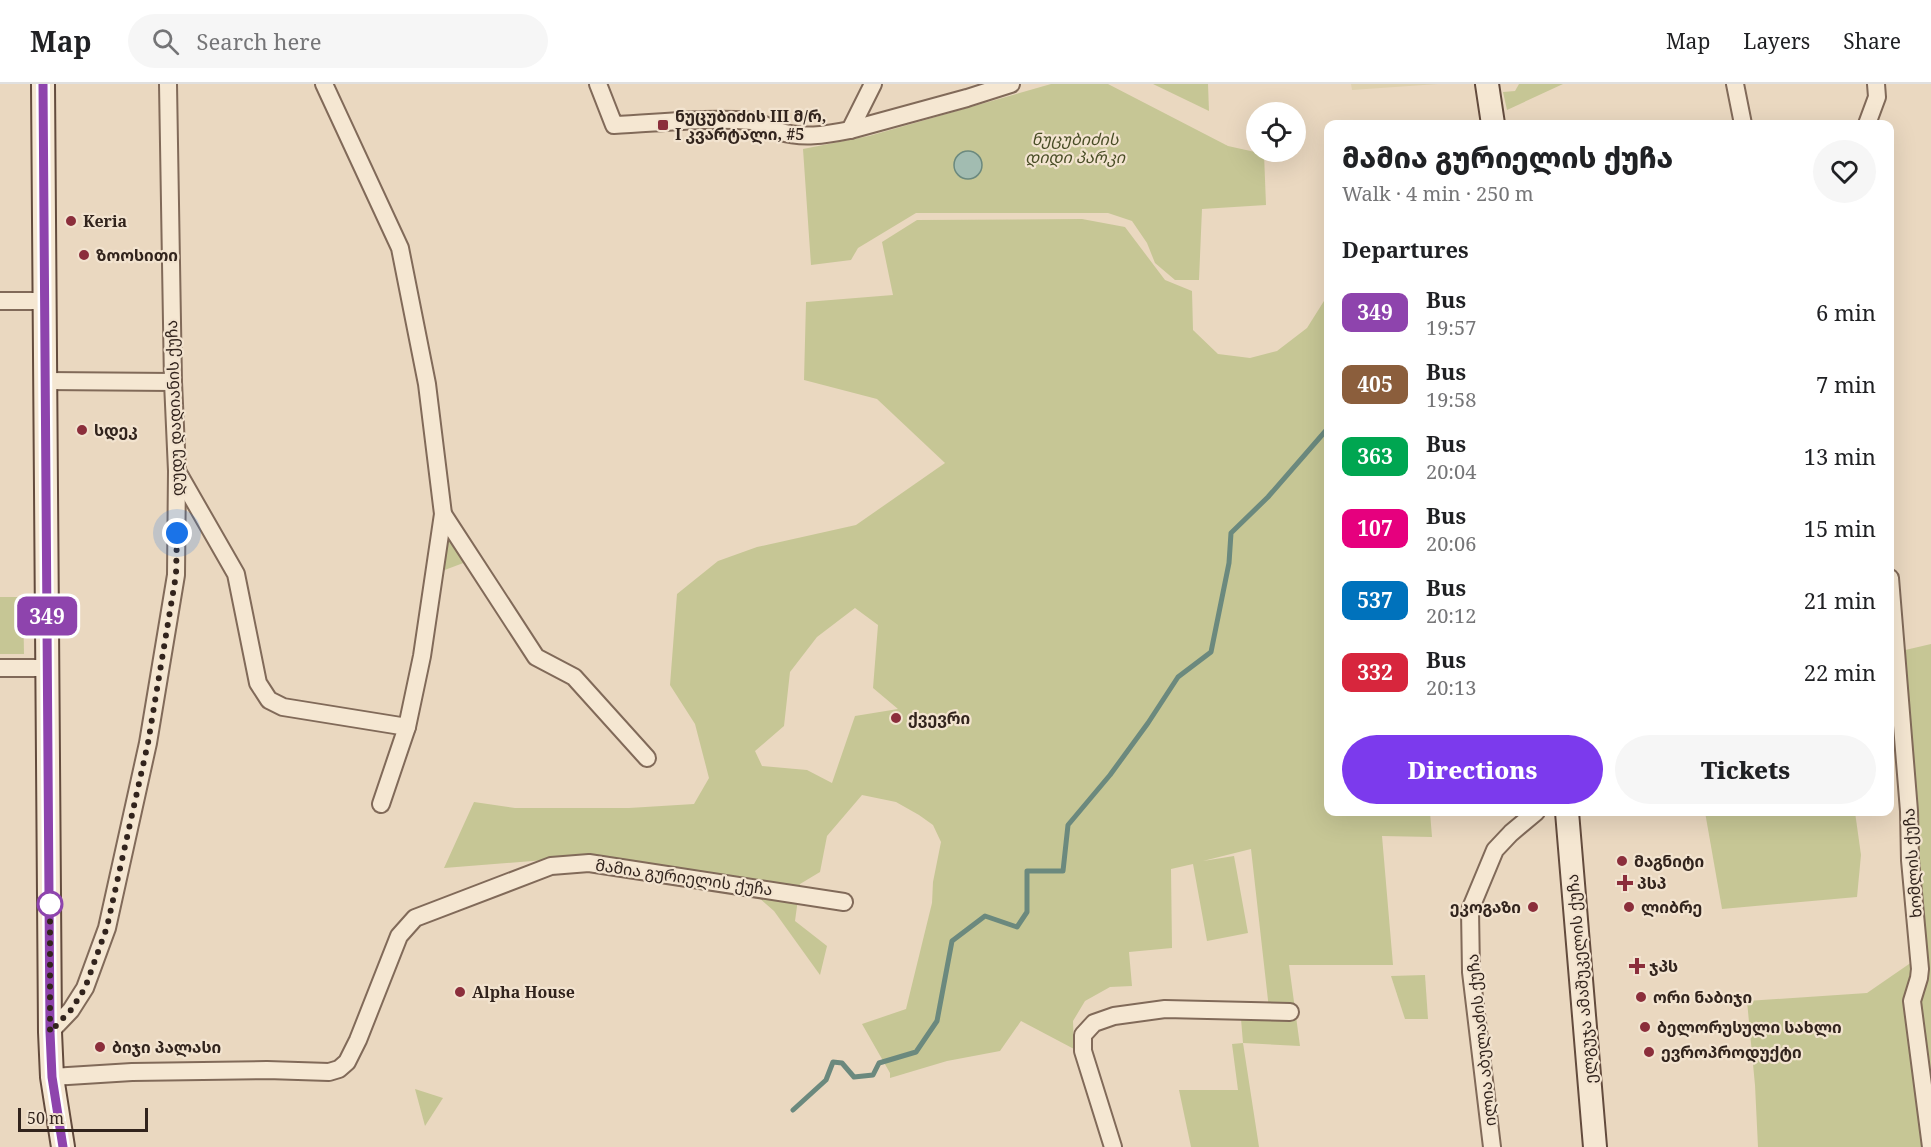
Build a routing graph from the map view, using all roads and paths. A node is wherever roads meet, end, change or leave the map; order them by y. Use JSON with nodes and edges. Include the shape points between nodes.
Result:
{"nodes":[{"id":1,"x":43,"y":84,"type":"edge"},
{"id":2,"x":168,"y":84,"type":"edge"},
{"id":3,"x":324,"y":84,"type":"edge"},
{"id":4,"x":598,"y":84,"type":"edge"},
{"id":5,"x":873,"y":84,"type":"edge"},
{"id":6,"x":1011,"y":84,"type":"edge"},
{"id":7,"x":1486,"y":84,"type":"edge"},
{"id":8,"x":1735,"y":84,"type":"edge"},
{"id":9,"x":1876,"y":84,"type":"edge"},
{"id":10,"x":1491,"y":120,"type":"edge"},
{"id":11,"x":1742,"y":120,"type":"edge"},
{"id":12,"x":1869,"y":120,"type":"edge"},
{"id":13,"x":850,"y":130,"type":"junction"},
{"id":14,"x":45,"y":301,"type":"junction"},
{"id":15,"x":0,"y":302,"type":"edge"},
{"id":16,"x":45,"y":381,"type":"junction"},
{"id":17,"x":173,"y":382,"type":"junction"},
{"id":18,"x":177,"y":471,"type":"junction"},
{"id":19,"x":443,"y":514,"type":"junction"},
{"id":20,"x":1894,"y":627,"type":"edge"},
{"id":21,"x":0,"y":668,"type":"edge"},
{"id":22,"x":48,"y":668,"type":"junction"},
{"id":23,"x":406,"y":727,"type":"junction"},
{"id":24,"x":647,"y":758,"type":"dead end"},
{"id":25,"x":381,"y":804,"type":"dead end"},
{"id":26,"x":1531,"y":816,"type":"edge"},
{"id":27,"x":1567,"y":816,"type":"edge"},
{"id":28,"x":844,"y":902,"type":"dead end"},
{"id":29,"x":1290,"y":1012,"type":"dead end"},
{"id":30,"x":50,"y":1032,"type":"junction"},
{"id":31,"x":52,"y":1077,"type":"junction"},
{"id":32,"x":63,"y":1147,"type":"edge"},
{"id":33,"x":1113,"y":1147,"type":"edge"},
{"id":34,"x":1492,"y":1147,"type":"edge"},
{"id":35,"x":1595,"y":1147,"type":"edge"},
{"id":36,"x":1931,"y":1147,"type":"edge"}],
"edges":[{"from":1,"to":14,"type":"main road"},
{"from":2,"to":17,"type":"street","name":"დუდუ დადიანის ქუჩა"},
{"from":3,"to":19,"type":"street","via":[[400,248],[427,384]]},
{"from":4,"to":13,"type":"street","via":[[614,125],[729,120],[756,122],[794,135],[817,136]]},
{"from":5,"to":13,"type":"street"},
{"from":6,"to":13,"type":"street"},
{"from":7,"to":10,"type":"main road"},
{"from":8,"to":11,"type":"street"},
{"from":9,"to":12,"type":"street","via":[[1877,97]]},
{"from":14,"to":15,"type":"street"},
{"from":14,"to":16,"type":"main road"},
{"from":16,"to":17,"type":"street"},
{"from":16,"to":22,"type":"main road"},
{"from":17,"to":18,"type":"street","name":"დუდუ დადიანის ქუჩა"},
{"from":18,"to":23,"type":"street","via":[[236,574],[258,683],[269,700],[283,707]]},
{"from":18,"to":30,"type":"street","name":"დუდუ დადიანის ქუჩა","via":[[176,575],[148,743],[107,927],[85,988]]},
{"from":19,"to":23,"type":"street","via":[[422,656]]},
{"from":19,"to":24,"type":"street","via":[[536,657],[574,677]]},
{"from":20,"to":36,"type":"street","name":"ხომლის ქუჩა","via":[[1920,969],[1912,1001]]},
{"from":21,"to":22,"type":"street"},
{"from":22,"to":30,"type":"main road"},
{"from":23,"to":25,"type":"street"},
{"from":26,"to":34,"type":"street","name":"ილია აბულაძის ქუჩა","via":[[1495,850],[1470,910],[1470,972]]},
{"from":27,"to":35,"type":"main road","name":"ელგუჯა ამაშუკელის ქუჩა"},
{"from":28,"to":31,"type":"street","name":"მამია გურიელის ქუჩა","via":[[589,863],[550,866],[415,918],[399,936],[358,1040],[339,1069]]},
{"from":29,"to":33,"type":"street","via":[[1165,1010],[1114,1016],[1094,1023],[1083,1035],[1083,1052]]},
{"from":30,"to":31,"type":"main road"},
{"from":31,"to":32,"type":"main road"}]}
